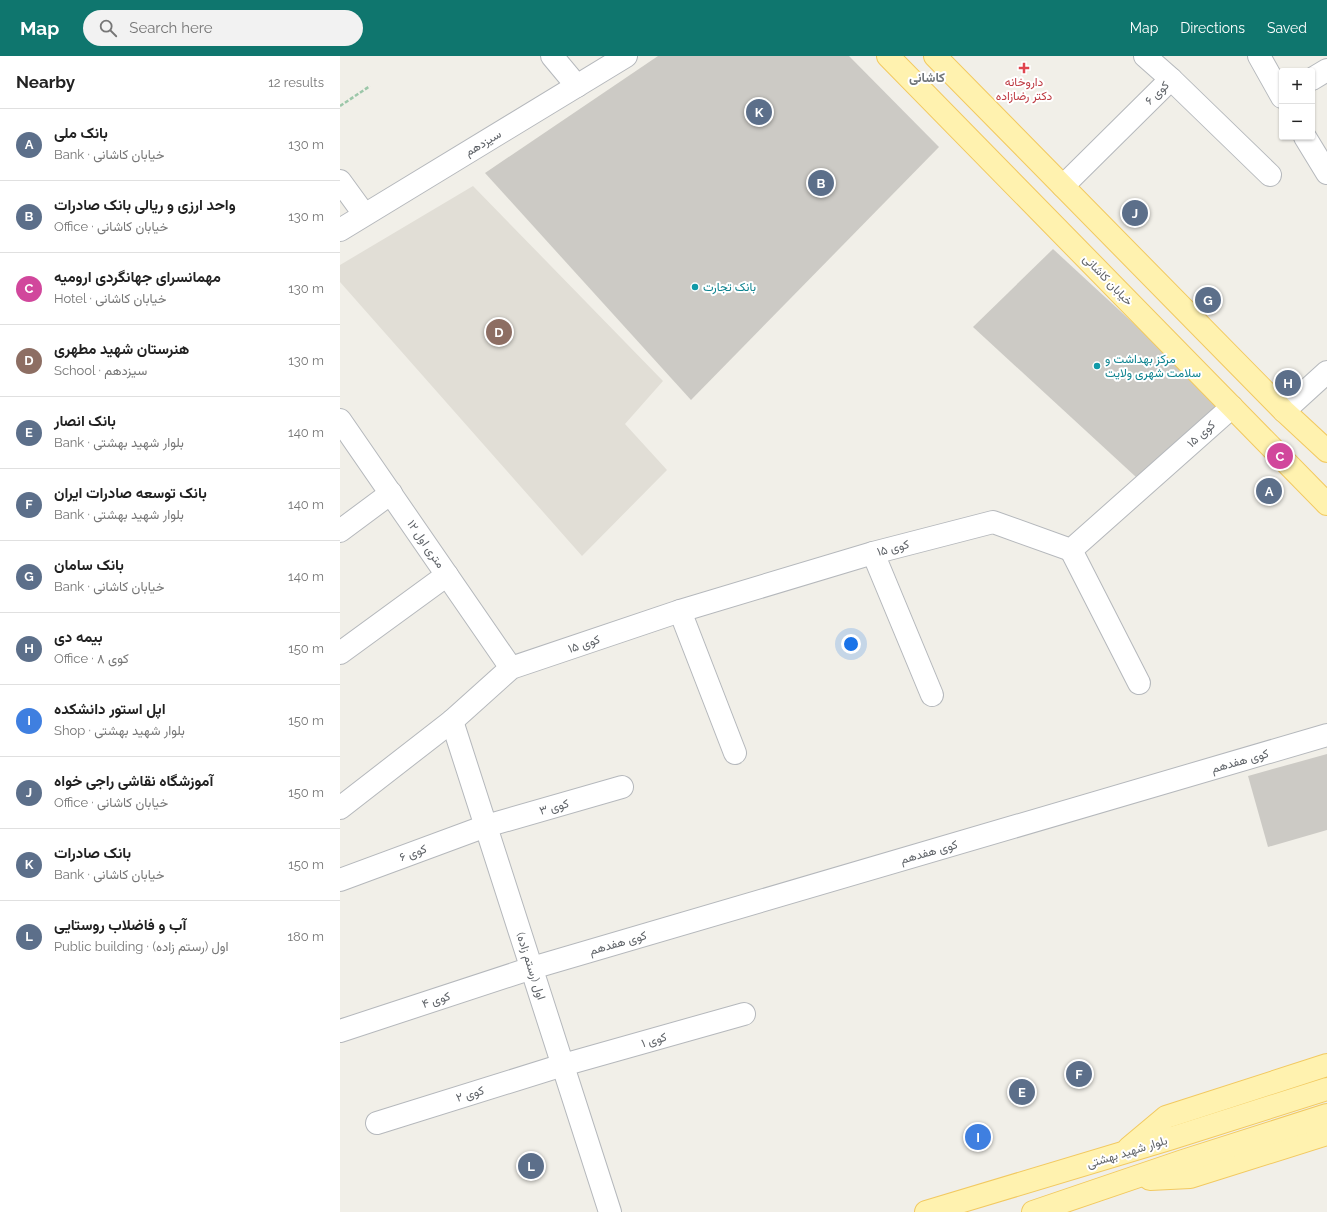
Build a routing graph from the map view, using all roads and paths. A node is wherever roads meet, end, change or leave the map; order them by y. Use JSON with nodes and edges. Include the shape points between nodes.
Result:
{"nodes":[{"id":1,"x":552,"y":56,"type":"edge"},
{"id":2,"x":626,"y":56,"type":"edge"},
{"id":3,"x":888,"y":56,"type":"edge"},
{"id":4,"x":935,"y":56,"type":"edge"},
{"id":5,"x":1145,"y":56,"type":"edge"},
{"id":6,"x":1259,"y":56,"type":"edge"},
{"id":7,"x":1327,"y":70,"type":"edge"},
{"id":8,"x":1315,"y":77,"type":"edge"},
{"id":9,"x":1171,"y":79,"type":"junction"},
{"id":10,"x":370,"y":86,"type":"dead end"},
{"id":11,"x":577,"y":86,"type":"junction"},
{"id":12,"x":1279,"y":92,"type":"edge"},
{"id":13,"x":340,"y":106,"type":"edge"},
{"id":14,"x":1308,"y":140,"type":"edge"},
{"id":15,"x":1326,"y":168,"type":"edge"},
{"id":16,"x":1270,"y":175,"type":"dead end"},
{"id":17,"x":340,"y":181,"type":"edge"},
{"id":18,"x":1063,"y":186,"type":"junction"},
{"id":19,"x":364,"y":214,"type":"junction"},
{"id":20,"x":340,"y":230,"type":"edge"},
{"id":21,"x":1327,"y":372,"type":"edge"},
{"id":22,"x":1232,"y":407,"type":"junction"},
{"id":23,"x":1284,"y":411,"type":"junction"},
{"id":24,"x":340,"y":420,"type":"edge"},
{"id":25,"x":1327,"y":451,"type":"edge"},
{"id":26,"x":390,"y":493,"type":"junction"},
{"id":27,"x":1327,"y":504,"type":"edge"},
{"id":28,"x":340,"y":531,"type":"edge"},
{"id":29,"x":1071,"y":550,"type":"junction"},
{"id":30,"x":872,"y":553,"type":"junction"},
{"id":31,"x":447,"y":574,"type":"junction"},
{"id":32,"x":680,"y":611,"type":"junction"},
{"id":33,"x":340,"y":653,"type":"edge"},
{"id":34,"x":511,"y":668,"type":"junction"},
{"id":35,"x":1139,"y":683,"type":"dead end"},
{"id":36,"x":932,"y":695,"type":"dead end"},
{"id":37,"x":452,"y":721,"type":"junction"},
{"id":38,"x":1327,"y":735,"type":"edge"},
{"id":39,"x":735,"y":753,"type":"dead end"},
{"id":40,"x":622,"y":787,"type":"dead end"},
{"id":41,"x":340,"y":808,"type":"edge"},
{"id":42,"x":486,"y":826,"type":"junction"},
{"id":43,"x":340,"y":880,"type":"edge"},
{"id":44,"x":532,"y":968,"type":"junction"},
{"id":45,"x":744,"y":1014,"type":"dead end"},
{"id":46,"x":340,"y":1031,"type":"edge"},
{"id":47,"x":1327,"y":1065,"type":"edge"},
{"id":48,"x":563,"y":1066,"type":"junction"},
{"id":49,"x":1327,"y":1089,"type":"edge"},
{"id":50,"x":1327,"y":1115,"type":"edge"},
{"id":51,"x":377,"y":1123,"type":"dead end"},
{"id":52,"x":1327,"y":1134,"type":"edge"},
{"id":53,"x":1124,"y":1153,"type":"junction"},
{"id":54,"x":1125,"y":1180,"type":"junction"},
{"id":55,"x":610,"y":1212,"type":"edge"},
{"id":56,"x":926,"y":1212,"type":"edge"},
{"id":57,"x":1033,"y":1212,"type":"edge"}],
"edges":[{"from":1,"to":11,"type":"street"},
{"from":2,"to":11,"type":"street","name":"سیزدهم"},
{"from":3,"to":22,"type":"main road","name":"خیابان کاشانی"},
{"from":4,"to":18,"type":"main road"},
{"from":5,"to":9,"type":"street"},
{"from":6,"to":12,"type":"street"},
{"from":7,"to":8,"type":"street"},
{"from":9,"to":16,"type":"street","name":"کوی ۶"},
{"from":9,"to":18,"type":"street","name":"کوی ۶"},
{"from":10,"to":13,"type":"path"},
{"from":11,"to":19,"type":"street","name":"سیزدهم"},
{"from":14,"to":15,"type":"street"},
{"from":17,"to":19,"type":"street"},
{"from":18,"to":23,"type":"main road"},
{"from":19,"to":20,"type":"street","name":"سیزدهم"},
{"from":21,"to":23,"type":"street"},
{"from":22,"to":27,"type":"main road","name":"خیابان کاشانی"},
{"from":22,"to":29,"type":"street","name":"کوی ۱۵"},
{"from":23,"to":25,"type":"main road"},
{"from":24,"to":26,"type":"street","name":"۱۲ متری اول"},
{"from":26,"to":28,"type":"street"},
{"from":26,"to":31,"type":"street","name":"۱۲ متری اول"},
{"from":29,"to":30,"type":"street","name":"کوی ۱۵","via":[[992,522]]},
{"from":29,"to":35,"type":"street"},
{"from":30,"to":32,"type":"street","name":"کوی ۱۵"},
{"from":30,"to":36,"type":"street"},
{"from":31,"to":33,"type":"street"},
{"from":31,"to":34,"type":"street","name":"۱۲ متری اول"},
{"from":32,"to":34,"type":"street","name":"کوی ۱۵"},
{"from":32,"to":39,"type":"street"},
{"from":34,"to":37,"type":"street"},
{"from":37,"to":41,"type":"street"},
{"from":37,"to":42,"type":"street","name":"اول (رستم زاده)"},
{"from":38,"to":44,"type":"street","name":"کوی هفدهم"},
{"from":40,"to":42,"type":"street","name":"کوی ۳"},
{"from":42,"to":43,"type":"street","name":"کوی ۶"},
{"from":42,"to":44,"type":"street","name":"اول (رستم زاده)"},
{"from":44,"to":46,"type":"street","name":"کوی ۴"},
{"from":44,"to":48,"type":"street","name":"اول (رستم زاده)"},
{"from":45,"to":48,"type":"street","name":"کوی ۱"},
{"from":47,"to":53,"type":"main road","via":[[1166,1117]]},
{"from":48,"to":51,"type":"street","name":"کوی ۲"},
{"from":48,"to":55,"type":"street","name":"اول (رستم زاده)"},
{"from":49,"to":53,"type":"main road","name":"بلوار شهید بهشتی"},
{"from":50,"to":54,"type":"main road","name":"بلوار شهید بهشتی"},
{"from":52,"to":54,"type":"main road","via":[[1190,1178]]},
{"from":53,"to":56,"type":"main road","name":"بلوار شهید بهشتی"},
{"from":54,"to":57,"type":"main road","name":"بلوار شهید بهشتی"}]}
